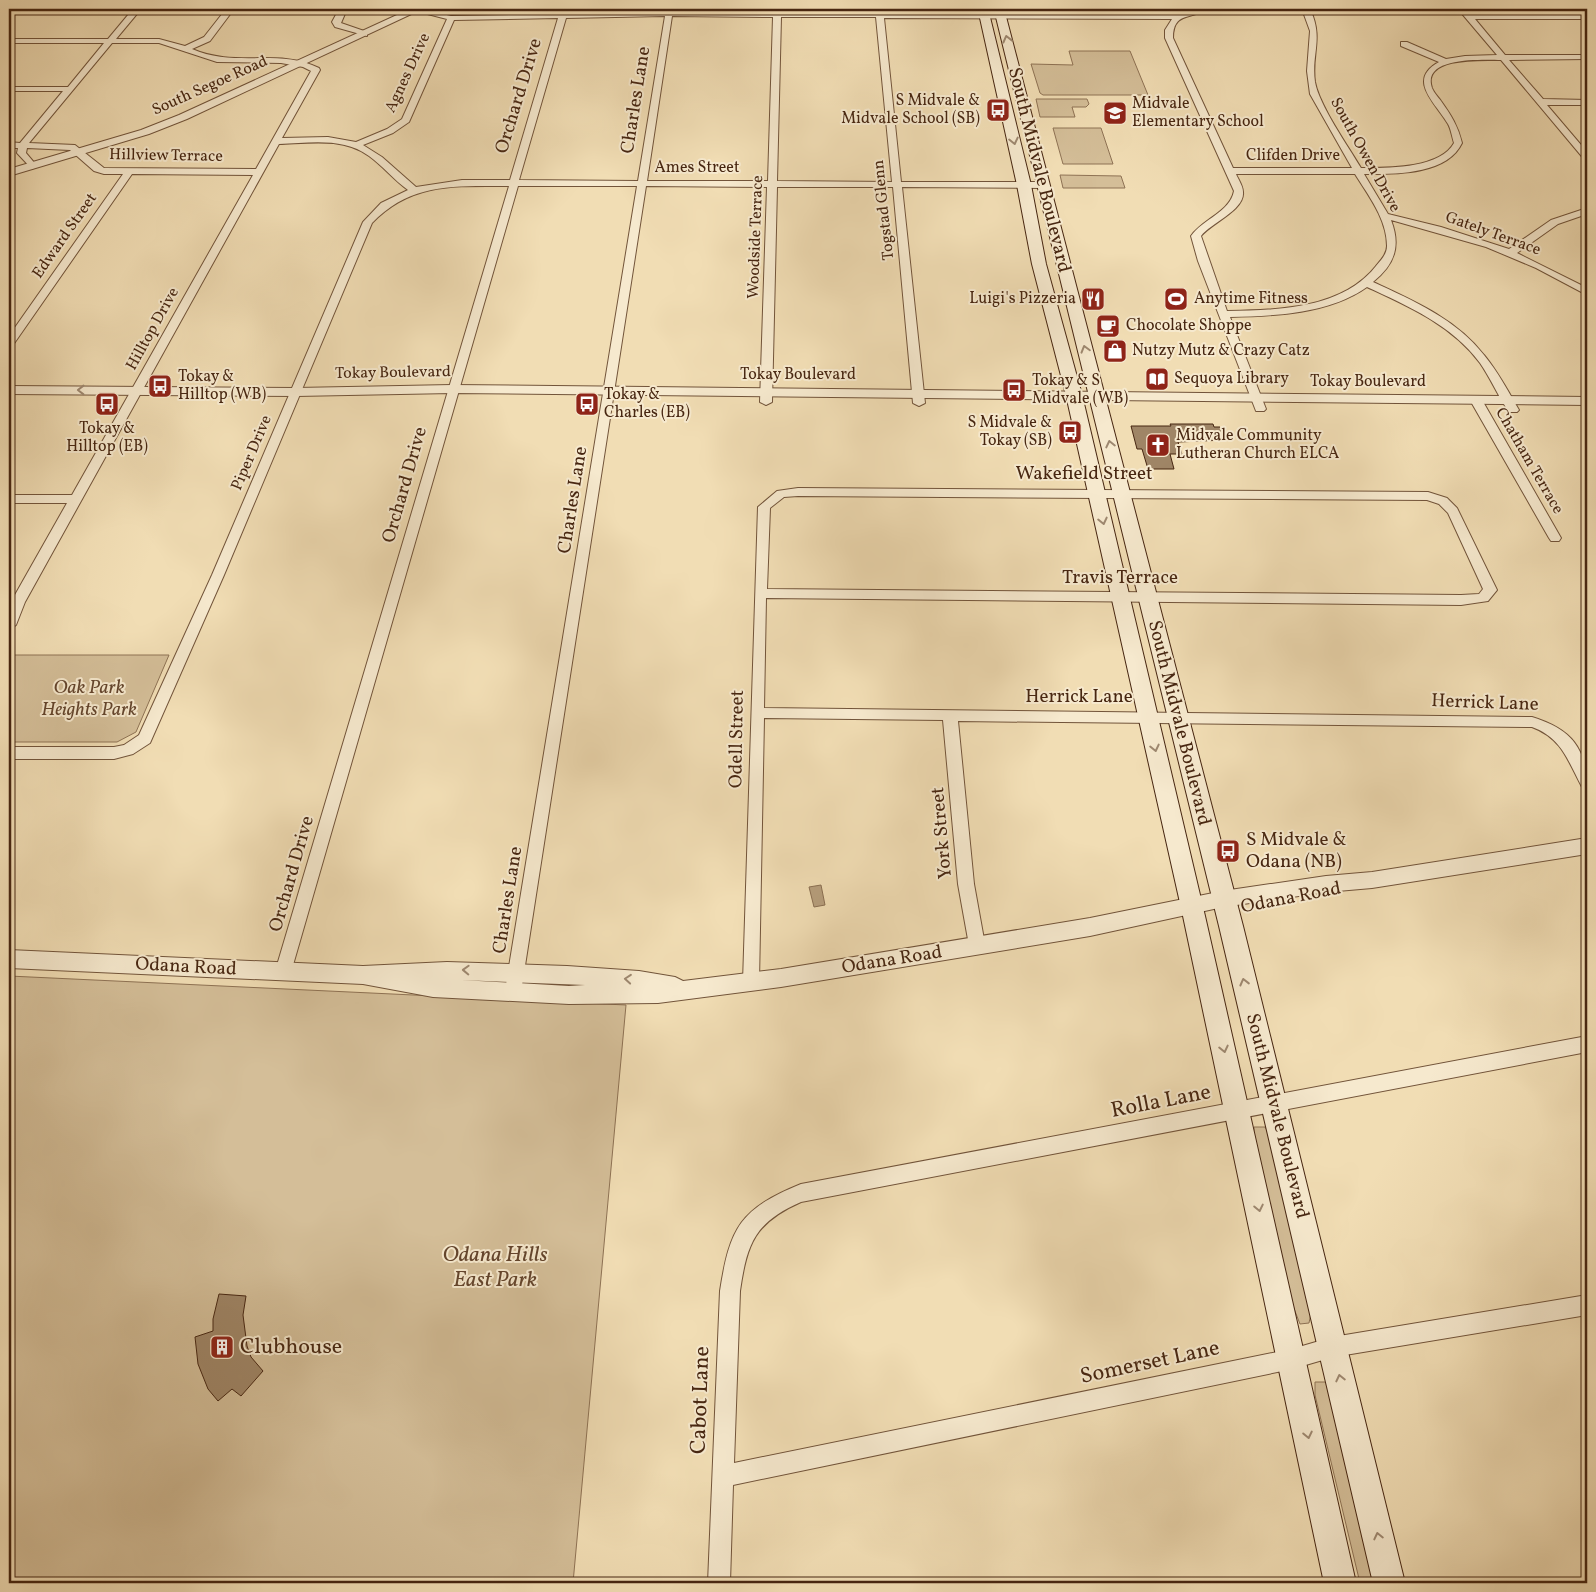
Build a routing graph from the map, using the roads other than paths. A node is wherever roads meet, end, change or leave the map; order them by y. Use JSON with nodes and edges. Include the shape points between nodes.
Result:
{"nodes":[{"id":1,"x":137,"y":9,"type":"edge"},
{"id":2,"x":230,"y":9,"type":"edge"},
{"id":3,"x":344,"y":9,"type":"edge"},
{"id":4,"x":401,"y":9,"type":"edge"},
{"id":5,"x":415,"y":9,"type":"edge"},
{"id":6,"x":1202,"y":9,"type":"edge"},
{"id":7,"x":1306,"y":9,"type":"edge"},
{"id":8,"x":1462,"y":9,"type":"edge"},
{"id":9,"x":564,"y":12,"type":"edge"},
{"id":10,"x":984,"y":12,"type":"edge"},
{"id":11,"x":1000,"y":12,"type":"edge"},
{"id":12,"x":1114,"y":12,"type":"edge"},
{"id":13,"x":669,"y":14,"type":"junction"},
{"id":14,"x":777,"y":14,"type":"junction"},
{"id":15,"x":880,"y":15,"type":"junction"},
{"id":16,"x":1177,"y":17,"type":"junction"},
{"id":17,"x":1469,"y":17,"type":"junction"},
{"id":18,"x":1587,"y":17,"type":"edge"},
{"id":19,"x":451,"y":18,"type":"junction"},
{"id":20,"x":359,"y":32,"type":"junction"},
{"id":21,"x":9,"y":41,"type":"edge"},
{"id":22,"x":110,"y":41,"type":"junction"},
{"id":23,"x":1404,"y":44,"type":"dead end"},
{"id":24,"x":188,"y":48,"type":"junction"},
{"id":25,"x":1503,"y":57,"type":"junction"},
{"id":26,"x":1587,"y":57,"type":"edge"},
{"id":27,"x":1445,"y":62,"type":"junction"},
{"id":28,"x":294,"y":63,"type":"junction"},
{"id":29,"x":9,"y":89,"type":"edge"},
{"id":30,"x":70,"y":89,"type":"junction"},
{"id":31,"x":1541,"y":102,"type":"junction"},
{"id":32,"x":1587,"y":102,"type":"edge"},
{"id":33,"x":278,"y":141,"type":"junction"},
{"id":34,"x":9,"y":145,"type":"edge"},
{"id":35,"x":23,"y":145,"type":"junction"},
{"id":36,"x":356,"y":145,"type":"junction"},
{"id":37,"x":75,"y":149,"type":"junction"},
{"id":38,"x":1586,"y":154,"type":"edge"},
{"id":39,"x":29,"y":163,"type":"junction"},
{"id":40,"x":9,"y":165,"type":"edge"},
{"id":41,"x":1230,"y":171,"type":"junction"},
{"id":42,"x":1358,"y":171,"type":"junction"},
{"id":43,"x":129,"y":172,"type":"junction"},
{"id":44,"x":260,"y":172,"type":"junction"},
{"id":45,"x":9,"y":173,"type":"edge"},
{"id":46,"x":513,"y":183,"type":"junction"},
{"id":47,"x":773,"y":183,"type":"junction"},
{"id":48,"x":642,"y":184,"type":"junction"},
{"id":49,"x":897,"y":184,"type":"junction"},
{"id":50,"x":1024,"y":185,"type":"junction"},
{"id":51,"x":1044,"y":185,"type":"junction"},
{"id":52,"x":414,"y":190,"type":"junction"},
{"id":53,"x":1587,"y":211,"type":"edge"},
{"id":54,"x":1385,"y":216,"type":"junction"},
{"id":55,"x":1510,"y":253,"type":"junction"},
{"id":56,"x":1039,"y":264,"type":"junction"},
{"id":57,"x":1367,"y":283,"type":"junction"},
{"id":58,"x":1587,"y":292,"type":"edge"},
{"id":59,"x":1074,"y":310,"type":"junction"},
{"id":60,"x":1225,"y":314,"type":"junction"},
{"id":61,"x":9,"y":343,"type":"edge"},
{"id":62,"x":9,"y":390,"type":"edge"},
{"id":63,"x":451,"y":394,"type":"junction"},
{"id":64,"x":135,"y":395,"type":"junction"},
{"id":65,"x":293,"y":396,"type":"junction"},
{"id":66,"x":608,"y":396,"type":"junction"},
{"id":67,"x":766,"y":397,"type":"junction"},
{"id":68,"x":919,"y":398,"type":"junction"},
{"id":69,"x":9,"y":400,"type":"edge"},
{"id":70,"x":1075,"y":401,"type":"junction"},
{"id":71,"x":1100,"y":401,"type":"junction"},
{"id":72,"x":1587,"y":401,"type":"edge"},
{"id":73,"x":1258,"y":404,"type":"junction"},
{"id":74,"x":1478,"y":405,"type":"junction"},
{"id":75,"x":1510,"y":405,"type":"junction"},
{"id":76,"x":1587,"y":411,"type":"edge"},
{"id":77,"x":1096,"y":493,"type":"junction"},
{"id":78,"x":1121,"y":493,"type":"junction"},
{"id":79,"x":9,"y":499,"type":"edge"},
{"id":80,"x":76,"y":499,"type":"junction"},
{"id":81,"x":771,"y":500,"type":"joint"},
{"id":82,"x":1555,"y":538,"type":"dead end"},
{"id":83,"x":760,"y":593,"type":"junction"},
{"id":84,"x":1121,"y":596,"type":"junction"},
{"id":85,"x":1147,"y":597,"type":"junction"},
{"id":86,"x":1480,"y":598,"type":"joint"},
{"id":87,"x":10,"y":619,"type":"edge"},
{"id":88,"x":758,"y":713,"type":"junction"},
{"id":89,"x":950,"y":716,"type":"junction"},
{"id":90,"x":1148,"y":718,"type":"junction"},
{"id":91,"x":1178,"y":718,"type":"junction"},
{"id":92,"x":9,"y":753,"type":"edge"},
{"id":93,"x":1587,"y":783,"type":"edge"},
{"id":94,"x":1587,"y":846,"type":"edge"},
{"id":95,"x":1225,"y":904,"type":"junction"},
{"id":96,"x":1193,"y":910,"type":"junction"},
{"id":97,"x":1090,"y":927,"type":"joint"},
{"id":98,"x":977,"y":945,"type":"junction"},
{"id":99,"x":9,"y":959,"type":"edge"},
{"id":100,"x":283,"y":972,"type":"junction"},
{"id":101,"x":363,"y":975,"type":"joint"},
{"id":102,"x":514,"y":982,"type":"junction"},
{"id":103,"x":751,"y":982,"type":"junction"},
{"id":104,"x":1587,"y":1044,"type":"edge"},
{"id":105,"x":1274,"y":1102,"type":"junction"},
{"id":106,"x":1239,"y":1112,"type":"junction"},
{"id":107,"x":750,"y":1222,"type":"joint"},
{"id":108,"x":1587,"y":1305,"type":"edge"},
{"id":109,"x":1333,"y":1347,"type":"junction"},
{"id":110,"x":1292,"y":1359,"type":"junction"},
{"id":111,"x":724,"y":1476,"type":"junction"},
{"id":112,"x":719,"y":1583,"type":"edge"},
{"id":113,"x":1340,"y":1583,"type":"edge"},
{"id":114,"x":1389,"y":1583,"type":"edge"}],
"edges":[{"from":1,"to":22,"type":"street"},
{"from":2,"to":24,"type":"street","via":[[207,39]]},
{"from":3,"to":20,"type":"street","via":[[336,22],[340,27]]},
{"from":4,"to":20,"type":"street","name":"South Segoe Road"},
{"from":5,"to":19,"type":"street"},
{"from":5,"to":20,"type":"street","name":"South Segoe Road"},
{"from":6,"to":16,"type":"street"},
{"from":7,"to":42,"type":"street","name":"South Owen Drive","via":[[1315,32],[1309,79],[1312,91]]},
{"from":8,"to":17,"type":"street"},
{"from":9,"to":13,"type":"street"},
{"from":9,"to":19,"type":"street"},
{"from":9,"to":46,"type":"street","name":"Orchard Drive"},
{"from":10,"to":11,"type":"street"},
{"from":10,"to":15,"type":"street"},
{"from":10,"to":50,"type":"main road","name":"South Midvale Boulevard","one_way":true},
{"from":11,"to":12,"type":"street"},
{"from":51,"to":11,"type":"main road","name":"South Midvale Boulevard","one_way":true},
{"from":12,"to":16,"type":"street"},
{"from":13,"to":14,"type":"street"},
{"from":13,"to":48,"type":"street","name":"Charles Lane"},
{"from":14,"to":15,"type":"street"},
{"from":14,"to":47,"type":"street","name":"Woodside Terrace"},
{"from":15,"to":49,"type":"street","name":"Togstad Glenn"},
{"from":16,"to":41,"type":"street","via":[[1169,38]]},
{"from":17,"to":18,"type":"street"},
{"from":17,"to":25,"type":"street"},
{"from":19,"to":36,"type":"street","name":"Agnes Drive","via":[[406,120],[390,131]]},
{"from":20,"to":28,"type":"street","name":"South Segoe Road"},
{"from":21,"to":22,"type":"street"},
{"from":22,"to":24,"type":"street","via":[[159,41]]},
{"from":22,"to":30,"type":"street"},
{"from":23,"to":27,"type":"street"},
{"from":24,"to":28,"type":"street","via":[[218,60]]},
{"from":25,"to":26,"type":"street"},
{"from":25,"to":27,"type":"street"},
{"from":25,"to":31,"type":"street"},
{"from":27,"to":42,"type":"street","name":"Clifden Drive","via":[[1432,69],[1427,82],[1430,94],[1457,133],[1455,149],[1444,159],[1414,168]]},
{"from":28,"to":33,"type":"street","name":"Hilltop Drive","via":[[312,67],[316,72]]},
{"from":28,"to":37,"type":"street","name":"South Segoe Road","via":[[183,117]]},
{"from":29,"to":30,"type":"street"},
{"from":30,"to":35,"type":"street"},
{"from":31,"to":32,"type":"street"},
{"from":31,"to":38,"type":"street"},
{"from":33,"to":36,"type":"street","via":[[325,140]]},
{"from":33,"to":44,"type":"street","name":"Hilltop Drive"},
{"from":34,"to":35,"type":"street"},
{"from":35,"to":37,"type":"street"},
{"from":35,"to":39,"type":"street","via":[[21,153]]},
{"from":36,"to":52,"type":"street"},
{"from":37,"to":39,"type":"street","name":"South Segoe Road"},
{"from":37,"to":43,"type":"street","name":"Hillview Terrace","via":[[97,169]]},
{"from":39,"to":40,"type":"street","name":"South Segoe Road"},
{"from":39,"to":45,"type":"street","name":"South Segoe Road"},
{"from":41,"to":42,"type":"street","name":"Clifden Drive"},
{"from":41,"to":60,"type":"street","via":[[1239,191],[1235,204],[1201,228],[1196,236]]},
{"from":42,"to":54,"type":"street","name":"South Owen Drive"},
{"from":43,"to":44,"type":"street","name":"Hillview Terrace"},
{"from":43,"to":61,"type":"street","name":"Edward Street"},
{"from":44,"to":64,"type":"street","name":"Hilltop Drive"},
{"from":46,"to":48,"type":"street","name":"Ames Street"},
{"from":46,"to":52,"type":"street","name":"Ames Street","via":[[454,183]]},
{"from":46,"to":63,"type":"street","name":"Orchard Drive"},
{"from":47,"to":48,"type":"street","name":"Ames Street"},
{"from":47,"to":49,"type":"street","name":"Ames Street"},
{"from":47,"to":67,"type":"street","name":"Woodside Terrace"},
{"from":48,"to":66,"type":"street","name":"Charles Lane"},
{"from":49,"to":50,"type":"street","name":"Ames Street"},
{"from":49,"to":68,"type":"street","name":"Togstad Glenn"},
{"from":50,"to":51,"type":"street","name":"Ames Street"},
{"from":50,"to":56,"type":"main road","name":"South Midvale Boulevard"},
{"from":51,"to":59,"type":"main road","name":"South Midvale Boulevard"},
{"from":52,"to":65,"type":"street","name":"Piper Drive","via":[[384,205],[368,222]]},
{"from":53,"to":55,"type":"street","via":[[1550,222]]},
{"from":54,"to":55,"type":"street","name":"Gately Terrace"},
{"from":54,"to":57,"type":"street","name":"South Owen Drive","via":[[1391,252]]},
{"from":55,"to":58,"type":"street","name":"Gately Terrace"},
{"from":56,"to":59,"type":"main road","via":[[1063,303]]},
{"from":56,"to":70,"type":"main road","name":"South Midvale Boulevard"},
{"from":57,"to":60,"type":"street","name":"South Owen Drive","via":[[1332,301],[1300,309]]},
{"from":57,"to":75,"type":"street","name":"Chatham Terrace","via":[[1412,304],[1450,328],[1478,354]]},
{"from":71,"to":59,"type":"main road","name":"South Midvale Boulevard","one_way":true},
{"from":60,"to":73,"type":"street"},
{"from":64,"to":62,"type":"street","name":"Tokay Boulevard","one_way":true},
{"from":63,"to":65,"type":"street","name":"Tokay Boulevard"},
{"from":63,"to":66,"type":"street","name":"Tokay Boulevard"},
{"from":63,"to":100,"type":"street","name":"Orchard Drive"},
{"from":64,"to":65,"type":"street","name":"Tokay Boulevard"},
{"from":64,"to":69,"type":"street","name":"Tokay Boulevard"},
{"from":64,"to":80,"type":"street","name":"Hilltop Drive"},
{"from":65,"to":92,"type":"street","name":"Piper Drive","via":[[151,730],[137,745],[114,753]]},
{"from":66,"to":67,"type":"street","name":"Tokay Boulevard"},
{"from":66,"to":102,"type":"street","name":"Charles Lane"},
{"from":67,"to":68,"type":"street","name":"Tokay Boulevard"},
{"from":68,"to":70,"type":"street","name":"Tokay Boulevard"},
{"from":70,"to":71,"type":"street","name":"Tokay Boulevard"},
{"from":70,"to":77,"type":"main road","name":"South Midvale Boulevard"},
{"from":71,"to":73,"type":"street","name":"Tokay Boulevard"},
{"from":78,"to":71,"type":"main road","name":"South Midvale Boulevard","one_way":true},
{"from":72,"to":75,"type":"street","name":"Tokay Boulevard"},
{"from":73,"to":74,"type":"street","name":"Tokay Boulevard"},
{"from":74,"to":75,"type":"street","name":"Tokay Boulevard"},
{"from":74,"to":82,"type":"street","name":"Chatham Terrace"},
{"from":75,"to":76,"type":"street","name":"Tokay Boulevard"},
{"from":77,"to":78,"type":"street","name":"Wakefield Street"},
{"from":77,"to":81,"type":"street","name":"Wakefield Street","via":[[798,492],[781,494]]},
{"from":77,"to":84,"type":"main road","name":"South Midvale Boulevard","one_way":true},
{"from":78,"to":85,"type":"main road","name":"South Midvale Boulevard"},
{"from":78,"to":86,"type":"street","name":"Wakefield Street","via":[[1428,496],[1443,501],[1457,520],[1490,590]]},
{"from":79,"to":80,"type":"street"},
{"from":80,"to":87,"type":"street","name":"Hilltop Drive"},
{"from":81,"to":83,"type":"street","name":"Odell Street","via":[[764,506],[762,519]]},
{"from":83,"to":84,"type":"street","name":"Travis Terrace"},
{"from":83,"to":88,"type":"street","name":"Odell Street"},
{"from":84,"to":85,"type":"street","name":"Travis Terrace"},
{"from":84,"to":90,"type":"main road","name":"South Midvale Boulevard"},
{"from":85,"to":86,"type":"street","name":"Travis Terrace"},
{"from":85,"to":91,"type":"main road","name":"South Midvale Boulevard"},
{"from":88,"to":89,"type":"street","name":"Herrick Lane"},
{"from":88,"to":103,"type":"street","name":"Odell Street"},
{"from":89,"to":90,"type":"street","name":"Herrick Lane"},
{"from":89,"to":98,"type":"street","name":"York Street","via":[[966,884]]},
{"from":90,"to":91,"type":"street","name":"Herrick Lane"},
{"from":90,"to":96,"type":"main road","name":"South Midvale Boulevard","one_way":true},
{"from":91,"to":93,"type":"street","name":"Herrick Lane","via":[[1532,722],[1550,727],[1562,736]]},
{"from":91,"to":95,"type":"main road","name":"South Midvale Boulevard"},
{"from":94,"to":95,"type":"street","name":"Odana Road","via":[[1372,880],[1326,894]]},
{"from":95,"to":96,"type":"street","name":"Odana Road"},
{"from":105,"to":95,"type":"main road","name":"South Midvale Boulevard","one_way":true},
{"from":96,"to":97,"type":"street","name":"Odana Road","via":[[1111,927]]},
{"from":96,"to":106,"type":"main road","name":"South Midvale Boulevard","one_way":true},
{"from":97,"to":98,"type":"street","name":"Odana Road"},
{"from":98,"to":103,"type":"street","name":"Odana Road"},
{"from":99,"to":100,"type":"street","name":"Odana Road"},
{"from":100,"to":101,"type":"street","name":"Odana Road"},
{"from":101,"to":102,"type":"street","name":"Odana Road","via":[[433,988]]},
{"from":102,"to":103,"type":"street","name":"Odana Road","via":[[610,996],[658,994]]},
{"from":104,"to":105,"type":"street","name":"Rolla Lane"},
{"from":105,"to":106,"type":"street","name":"Rolla Lane"},
{"from":105,"to":109,"type":"main road","name":"South Midvale Boulevard"},
{"from":106,"to":107,"type":"street","name":"Rolla Lane","via":[[801,1193],[776,1203]]},
{"from":106,"to":110,"type":"main road","name":"South Midvale Boulevard","one_way":true},
{"from":107,"to":111,"type":"street","name":"Cabot Lane","via":[[735,1254],[730,1291]]},
{"from":108,"to":109,"type":"street","name":"Somerset Lane"},
{"from":109,"to":110,"type":"street","name":"Somerset Lane"},
{"from":114,"to":109,"type":"main road","name":"South Midvale Boulevard","one_way":true},
{"from":110,"to":111,"type":"street","name":"Somerset Lane"},
{"from":110,"to":113,"type":"main road","name":"South Midvale Boulevard","one_way":true},
{"from":111,"to":112,"type":"street","name":"Cabot Lane"}]}
